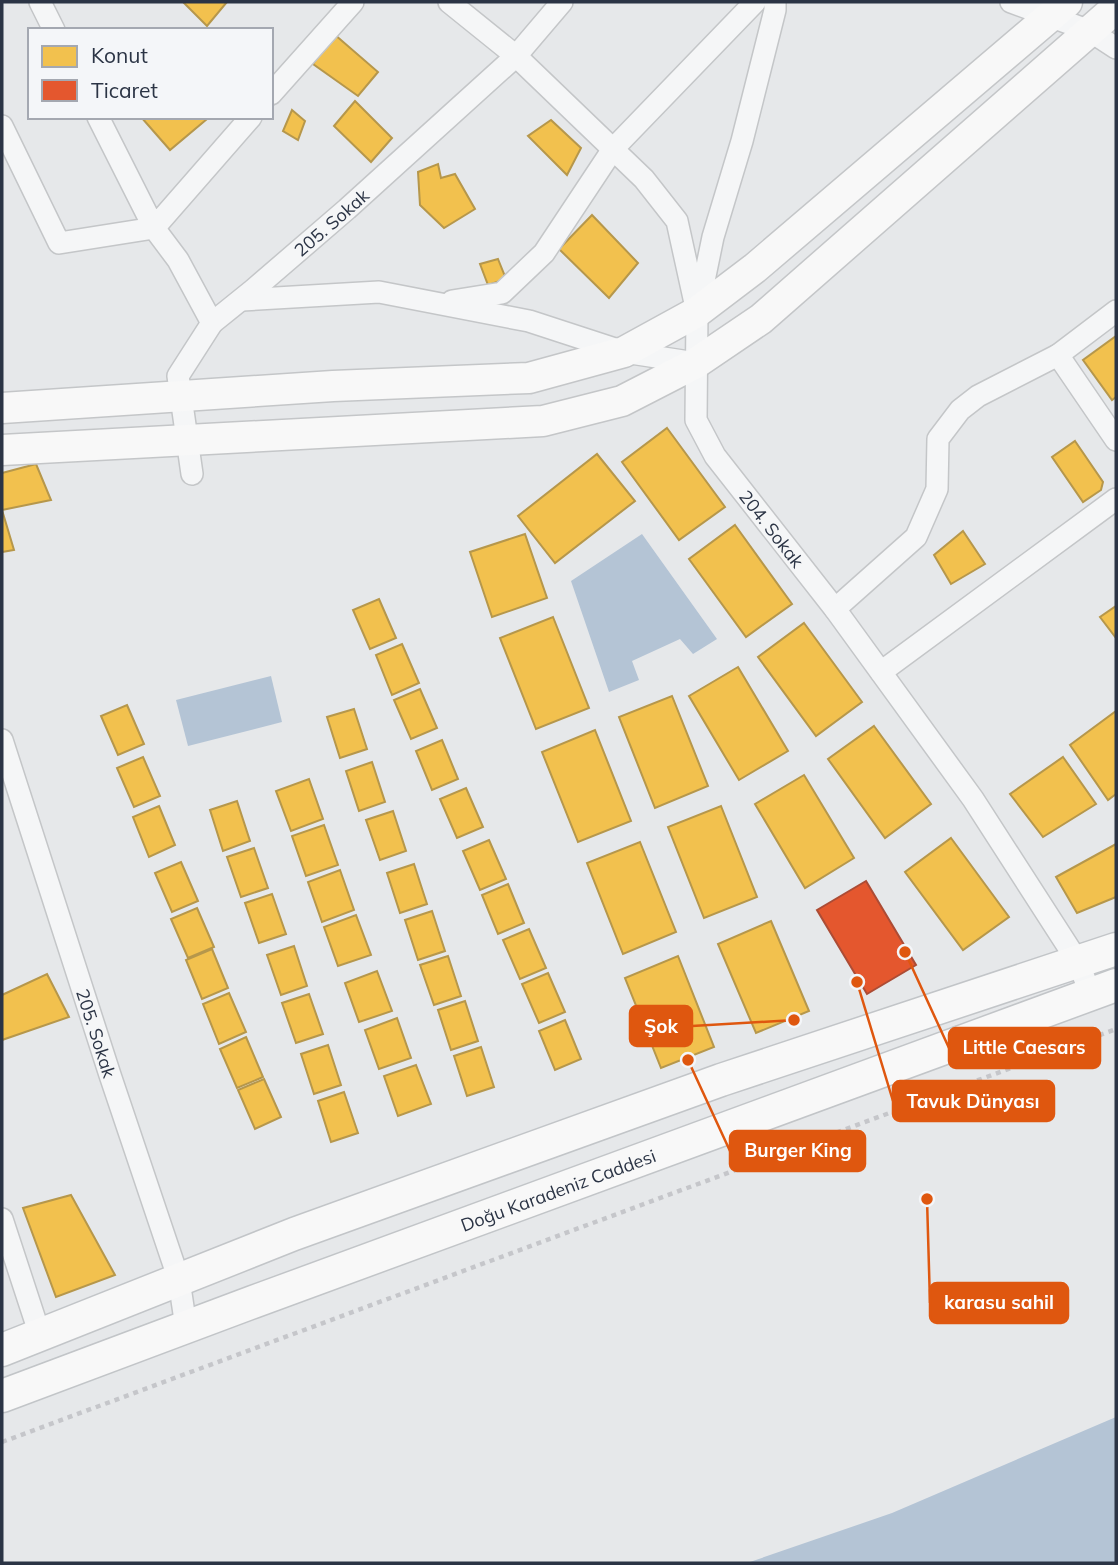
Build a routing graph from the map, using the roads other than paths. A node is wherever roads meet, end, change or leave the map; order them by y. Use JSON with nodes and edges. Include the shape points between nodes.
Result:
{"nodes":[{"id":1,"x":40,"y":2,"type":"edge"},
{"id":2,"x":353,"y":2,"type":"edge"},
{"id":3,"x":449,"y":2,"type":"edge"},
{"id":4,"x":562,"y":2,"type":"edge"},
{"id":5,"x":755,"y":2,"type":"edge"},
{"id":6,"x":775,"y":2,"type":"edge"},
{"id":7,"x":1012,"y":2,"type":"edge"},
{"id":8,"x":1116,"y":8,"type":"edge"},
{"id":9,"x":1059,"y":9,"type":"edge"},
{"id":10,"x":53,"y":28,"type":"edge"},
{"id":11,"x":1090,"y":31,"type":"junction"},
{"id":12,"x":1116,"y":48,"type":"edge"},
{"id":13,"x":516,"y":56,"type":"junction"},
{"id":14,"x":273,"y":92,"type":"edge"},
{"id":15,"x":99,"y":119,"type":"edge"},
{"id":16,"x":249,"y":119,"type":"edge"},
{"id":17,"x":2,"y":127,"type":"edge"},
{"id":18,"x":613,"y":149,"type":"junction"},
{"id":19,"x":154,"y":228,"type":"junction"},
{"id":20,"x":242,"y":299,"type":"junction"},
{"id":21,"x":440,"y":303,"type":"junction"},
{"id":22,"x":697,"y":312,"type":"junction"},
{"id":23,"x":1116,"y":312,"type":"edge"},
{"id":24,"x":212,"y":323,"type":"junction"},
{"id":25,"x":624,"y":352,"type":"junction"},
{"id":26,"x":1058,"y":355,"type":"junction"},
{"id":27,"x":696,"y":363,"type":"junction"},
{"id":28,"x":180,"y":396,"type":"junction"},
{"id":29,"x":2,"y":408,"type":"edge"},
{"id":30,"x":187,"y":440,"type":"junction"},
{"id":31,"x":1116,"y":440,"type":"edge"},
{"id":32,"x":2,"y":450,"type":"edge"},
{"id":33,"x":192,"y":474,"type":"dead end"},
{"id":34,"x":1116,"y":499,"type":"edge"},
{"id":35,"x":835,"y":610,"type":"junction"},
{"id":36,"x":881,"y":672,"type":"junction"},
{"id":37,"x":2,"y":740,"type":"edge"},
{"id":38,"x":1116,"y":949,"type":"edge"},
{"id":39,"x":1078,"y":962,"type":"junction"},
{"id":40,"x":1103,"y":990,"type":"edge"},
{"id":41,"x":2,"y":1219,"type":"edge"},
{"id":42,"x":179,"y":1280,"type":"junction"},
{"id":43,"x":186,"y":1327,"type":"junction"},
{"id":44,"x":40,"y":1335,"type":"junction"},
{"id":45,"x":2,"y":1350,"type":"edge"},
{"id":46,"x":2,"y":1396,"type":"edge"}],
"edges":[{"from":1,"to":10,"type":"street"},
{"from":2,"to":14,"type":"street"},
{"from":3,"to":13,"type":"street","name":"204. Sokak"},
{"from":4,"to":13,"type":"street","name":"205. Sokak"},
{"from":5,"to":18,"type":"street"},
{"from":6,"to":22,"type":"street"},
{"from":7,"to":9,"type":"street"},
{"from":8,"to":11,"type":"main road"},
{"from":9,"to":11,"type":"street"},
{"from":9,"to":22,"type":"main road"},
{"from":11,"to":12,"type":"street"},
{"from":11,"to":27,"type":"main road","via":[[761,319]]},
{"from":13,"to":18,"type":"street","name":"204. Sokak"},
{"from":13,"to":20,"type":"street","name":"205. Sokak"},
{"from":15,"to":19,"type":"street"},
{"from":16,"to":19,"type":"street"},
{"from":17,"to":19,"type":"street","via":[[59,243]]},
{"from":18,"to":21,"type":"street","via":[[544,253],[502,293]]},
{"from":18,"to":22,"type":"street","name":"204. Sokak","via":[[644,178],[677,221]]},
{"from":19,"to":24,"type":"street","via":[[178,260]]},
{"from":20,"to":21,"type":"street","via":[[379,292]]},
{"from":20,"to":24,"type":"street","name":"205. Sokak"},
{"from":21,"to":25,"type":"street","via":[[529,321]]},
{"from":22,"to":25,"type":"main road"},
{"from":22,"to":27,"type":"street","name":"204. Sokak"},
{"from":23,"to":26,"type":"street"},
{"from":24,"to":28,"type":"street","name":"205. Sokak","via":[[178,376]]},
{"from":25,"to":27,"type":"street"},
{"from":25,"to":28,"type":"main road","via":[[529,378]]},
{"from":26,"to":31,"type":"street"},
{"from":26,"to":35,"type":"street","via":[[960,410],[938,439],[937,489],[916,537]]},
{"from":27,"to":30,"type":"main road","via":[[622,401],[543,421]]},
{"from":27,"to":35,"type":"street","name":"204. Sokak","via":[[696,420],[715,456]]},
{"from":28,"to":29,"type":"main road"},
{"from":28,"to":30,"type":"street","name":"205. Sokak"},
{"from":30,"to":32,"type":"main road"},
{"from":30,"to":33,"type":"street","name":"205. Sokak"},
{"from":34,"to":36,"type":"street"},
{"from":35,"to":36,"type":"street","name":"204. Sokak"},
{"from":36,"to":39,"type":"street","name":"204. Sokak","via":[[973,799]]},
{"from":37,"to":42,"type":"street","name":"205. Sokak"},
{"from":38,"to":39,"type":"main road"},
{"from":39,"to":40,"type":"street","name":"204. Sokak"},
{"from":39,"to":42,"type":"main road","via":[[720,1080]]},
{"from":40,"to":43,"type":"main road","name":"Doğu Karadeniz Caddesi"},
{"from":41,"to":44,"type":"street"},
{"from":42,"to":43,"type":"street","name":"205. Sokak"},
{"from":42,"to":44,"type":"main road"},
{"from":43,"to":46,"type":"main road","name":"Doğu Karadeniz Caddesi"},
{"from":44,"to":45,"type":"main road"}]}
